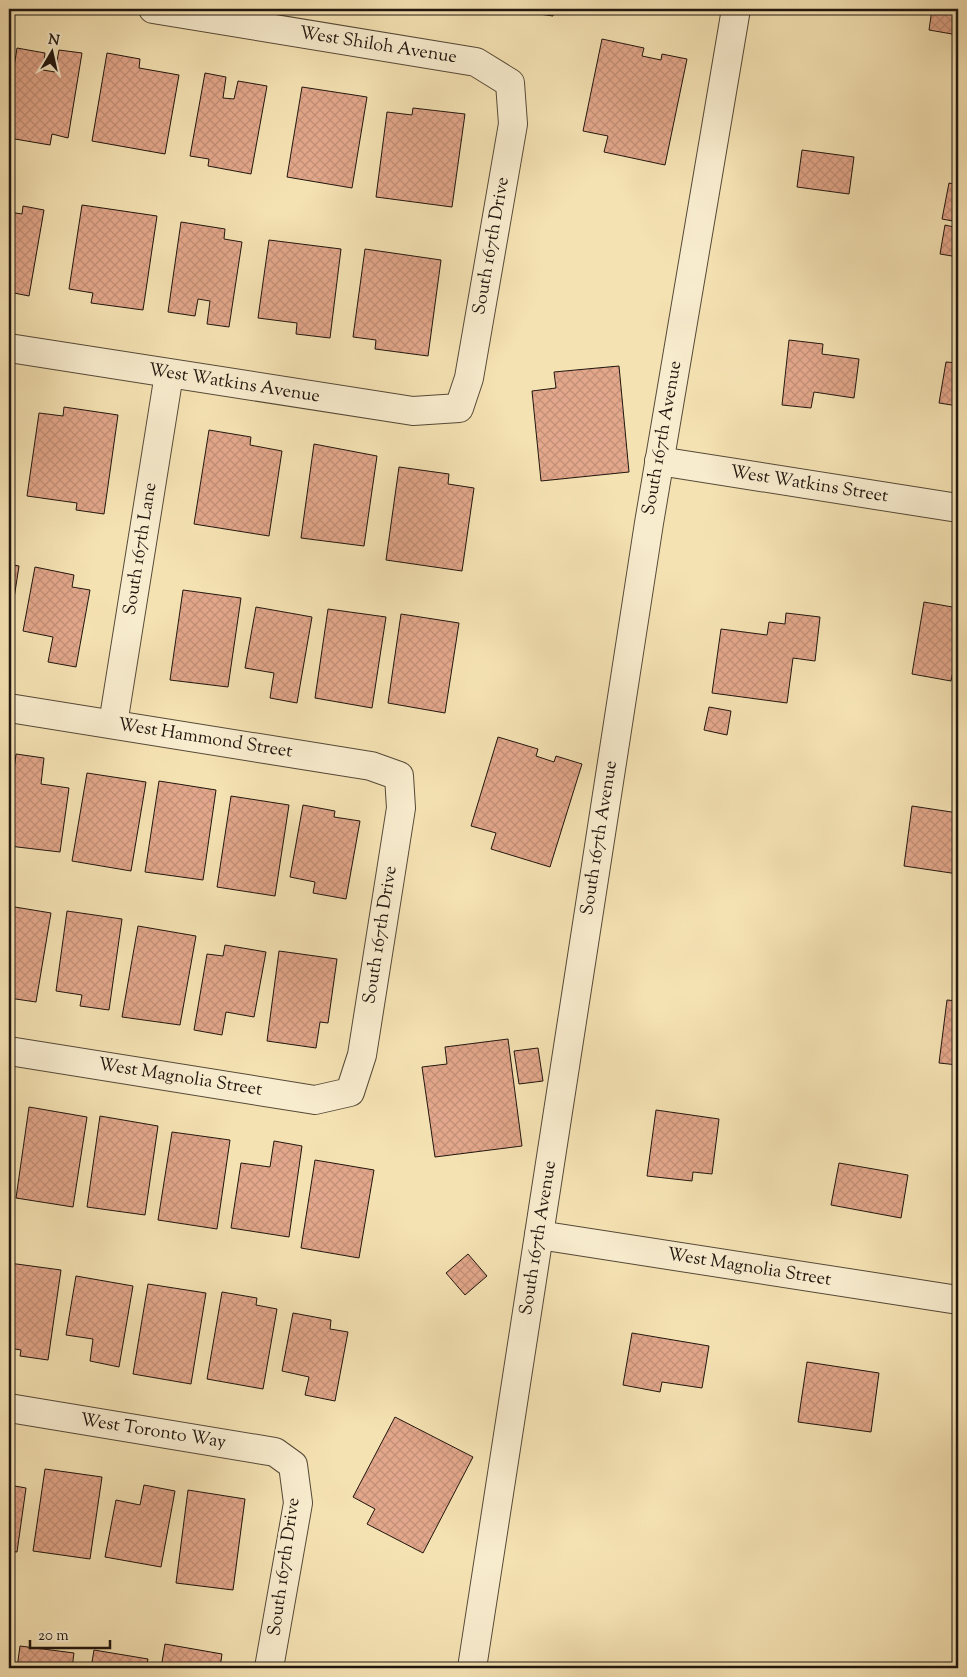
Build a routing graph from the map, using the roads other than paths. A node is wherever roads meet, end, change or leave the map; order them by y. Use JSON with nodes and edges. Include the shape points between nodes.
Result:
{"nodes":[{"id":1,"x":153,"y":9,"type":"edge"},
{"id":2,"x":736,"y":9,"type":"edge"},
{"id":3,"x":510,"y":83,"type":"joint"},
{"id":4,"x":9,"y":348,"type":"edge"},
{"id":5,"x":169,"y":374,"type":"junction"},
{"id":6,"x":459,"y":408,"type":"joint"},
{"id":7,"x":659,"y":461,"type":"junction"},
{"id":8,"x":958,"y":508,"type":"edge"},
{"id":9,"x":9,"y":708,"type":"edge"},
{"id":10,"x":113,"y":724,"type":"junction"},
{"id":11,"x":399,"y":776,"type":"joint"},
{"id":12,"x":9,"y":1051,"type":"edge"},
{"id":13,"x":350,"y":1092,"type":"joint"},
{"id":14,"x":539,"y":1235,"type":"junction"},
{"id":15,"x":958,"y":1300,"type":"edge"},
{"id":16,"x":9,"y":1408,"type":"edge"},
{"id":17,"x":293,"y":1465,"type":"joint"},
{"id":18,"x":270,"y":1668,"type":"edge"},
{"id":19,"x":472,"y":1668,"type":"edge"}],
"edges":[{"from":1,"to":3,"type":"street","name":"West Shiloh Avenue","via":[[476,62]]},
{"from":2,"to":7,"type":"street","name":"South 167th Avenue"},
{"from":3,"to":6,"type":"street","name":"South 167th Drive","via":[[513,124],[469,378]]},
{"from":4,"to":5,"type":"street","name":"West Watkins Avenue"},
{"from":5,"to":6,"type":"street","name":"West Watkins Avenue","via":[[413,411]]},
{"from":5,"to":10,"type":"street","name":"South 167th Lane"},
{"from":7,"to":8,"type":"street","name":"West Watkins Street"},
{"from":7,"to":14,"type":"street","name":"South 167th Avenue"},
{"from":9,"to":10,"type":"street","name":"West Hammond Street"},
{"from":10,"to":11,"type":"street","name":"West Hammond Street","via":[[371,766]]},
{"from":11,"to":13,"type":"street","name":"South 167th Drive","via":[[401,808],[362,1055]]},
{"from":12,"to":13,"type":"street","name":"West Magnolia Street","via":[[315,1100]]},
{"from":14,"to":15,"type":"street","name":"West Magnolia Street"},
{"from":14,"to":19,"type":"street","name":"South 167th Avenue"},
{"from":16,"to":17,"type":"street","name":"West Toronto Way","via":[[275,1452]]},
{"from":17,"to":18,"type":"street","name":"South 167th Drive","via":[[298,1503]]}]}
